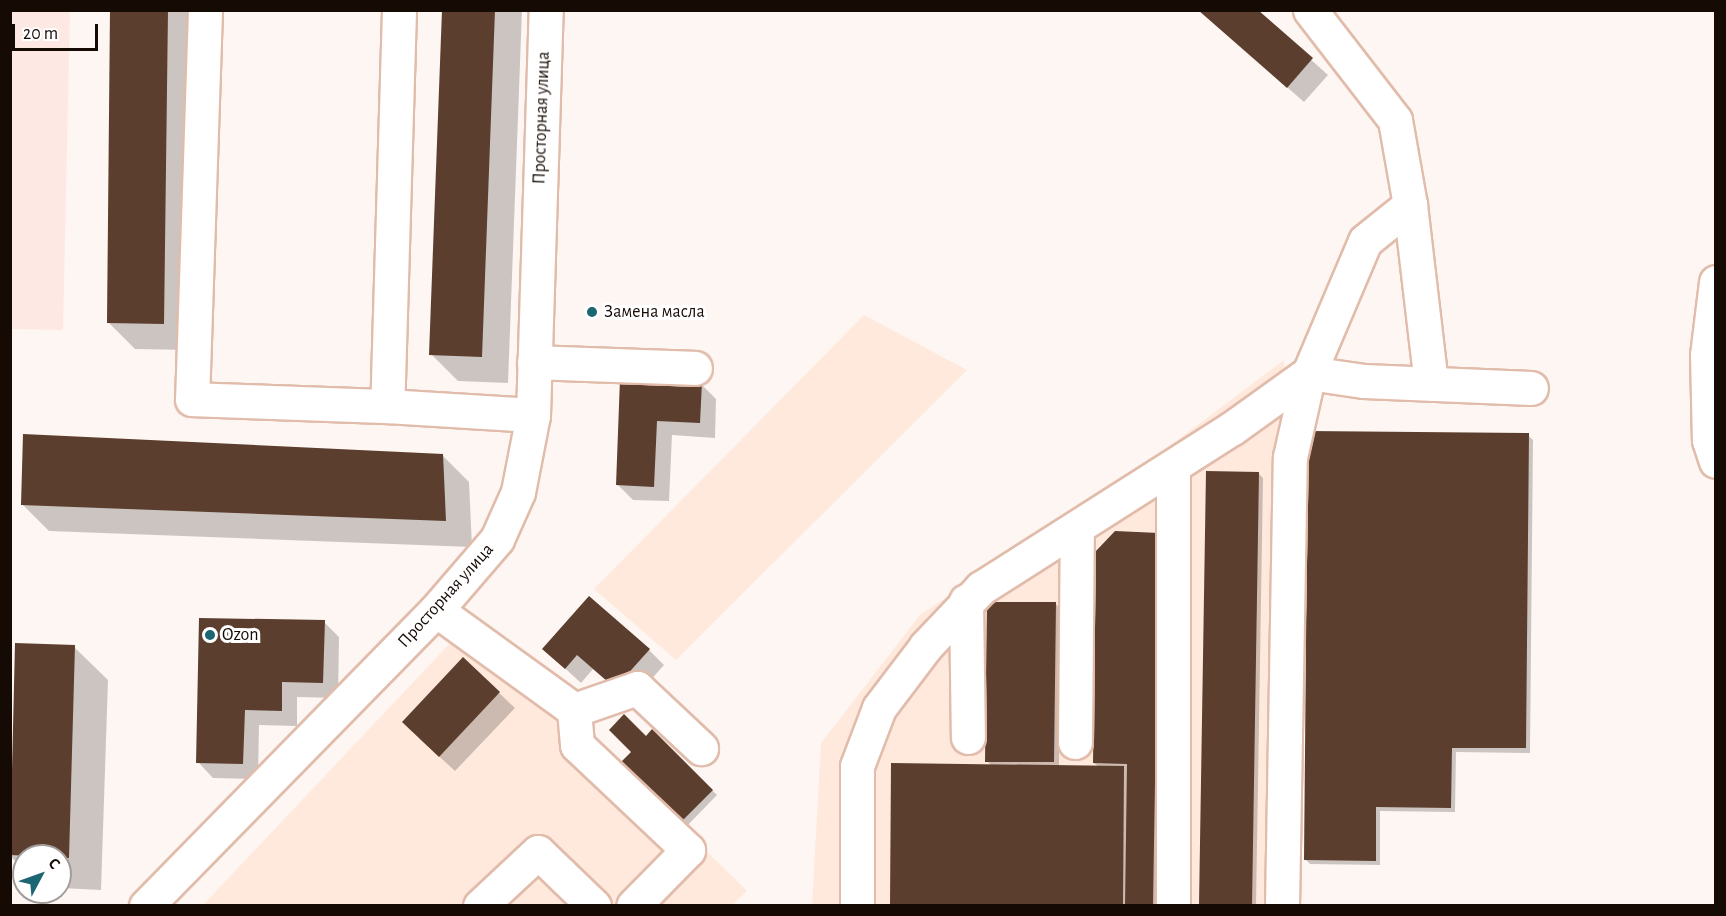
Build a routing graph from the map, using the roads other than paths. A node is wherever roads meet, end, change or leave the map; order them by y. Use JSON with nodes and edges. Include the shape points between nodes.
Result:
{"nodes":[{"id":1,"x":205,"y":10,"type":"edge"},
{"id":2,"x":399,"y":10,"type":"edge"},
{"id":3,"x":546,"y":10,"type":"edge"},
{"id":4,"x":1310,"y":10,"type":"edge"},
{"id":5,"x":1410,"y":205,"type":"junction"},
{"id":6,"x":1716,"y":282,"type":"edge"},
{"id":7,"x":534,"y":363,"type":"junction"},
{"id":8,"x":696,"y":368,"type":"dead end"},
{"id":9,"x":1309,"y":373,"type":"junction"},
{"id":10,"x":1431,"y":384,"type":"junction"},
{"id":11,"x":1531,"y":388,"type":"dead end"},
{"id":12,"x":387,"y":406,"type":"junction"},
{"id":13,"x":533,"y":415,"type":"junction"},
{"id":14,"x":1714,"y":448,"type":"edge"},
{"id":15,"x":1173,"y":466,"type":"junction"},
{"id":16,"x":1077,"y":528,"type":"junction"},
{"id":17,"x":966,"y":601,"type":"junction"},
{"id":18,"x":436,"y":610,"type":"junction"},
{"id":19,"x":574,"y":710,"type":"junction"},
{"id":20,"x":968,"y":737,"type":"dead end"},
{"id":21,"x":1075,"y":742,"type":"dead end"},
{"id":22,"x":701,"y":748,"type":"dead end"},
{"id":23,"x":146,"y":906,"type":"edge"},
{"id":24,"x":480,"y":906,"type":"edge"},
{"id":25,"x":594,"y":906,"type":"edge"},
{"id":26,"x":633,"y":906,"type":"edge"},
{"id":27,"x":857,"y":906,"type":"edge"},
{"id":28,"x":1173,"y":906,"type":"edge"},
{"id":29,"x":1282,"y":906,"type":"edge"}],
"edges":[{"from":1,"to":12,"type":"street","via":[[192,399]]},
{"from":2,"to":12,"type":"street"},
{"from":3,"to":7,"type":"street","name":"Просторная улица"},
{"from":4,"to":5,"type":"street","via":[[1395,120]]},
{"from":5,"to":9,"type":"street","via":[[1365,241]]},
{"from":5,"to":10,"type":"street"},
{"from":6,"to":14,"type":"street","via":[[1707,355]]},
{"from":7,"to":8,"type":"street"},
{"from":7,"to":13,"type":"street","name":"Просторная улица"},
{"from":9,"to":10,"type":"street","via":[[1364,381]]},
{"from":9,"to":15,"type":"street"},
{"from":9,"to":29,"type":"street","via":[[1290,457]]},
{"from":10,"to":11,"type":"street"},
{"from":12,"to":13,"type":"street"},
{"from":13,"to":18,"type":"street","name":"Просторная улица","via":[[518,492],[497,539]]},
{"from":15,"to":16,"type":"street"},
{"from":15,"to":28,"type":"street"},
{"from":16,"to":17,"type":"street"},
{"from":16,"to":21,"type":"street"},
{"from":17,"to":20,"type":"street"},
{"from":17,"to":27,"type":"street","via":[[879,708],[857,766]]},
{"from":18,"to":19,"type":"street"},
{"from":18,"to":23,"type":"street","name":"Просторная улица"},
{"from":19,"to":22,"type":"street","via":[[637,688]]},
{"from":19,"to":26,"type":"street","via":[[577,745],[688,850]]},
{"from":24,"to":25,"type":"street","via":[[538,852]]}]}
